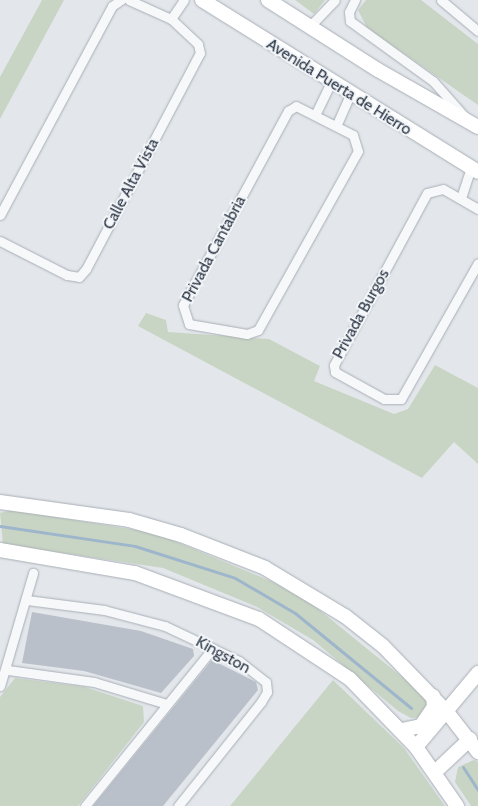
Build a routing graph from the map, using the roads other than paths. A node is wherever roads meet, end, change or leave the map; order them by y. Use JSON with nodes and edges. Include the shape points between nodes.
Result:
{"nodes":[{"id":1,"x":121,"y":0,"type":"edge"},
{"id":2,"x":129,"y":0,"type":"edge"},
{"id":3,"x":184,"y":0,"type":"edge"},
{"id":4,"x":202,"y":0,"type":"edge"},
{"id":5,"x":268,"y":0,"type":"edge"},
{"id":6,"x":335,"y":0,"type":"edge"},
{"id":7,"x":355,"y":0,"type":"edge"},
{"id":8,"x":445,"y":1,"type":"edge"},
{"id":9,"x":154,"y":4,"type":"edge"},
{"id":10,"x":171,"y":19,"type":"junction"},
{"id":11,"x":309,"y":27,"type":"junction"},
{"id":12,"x":478,"y":31,"type":"edge"},
{"id":13,"x":330,"y":84,"type":"junction"},
{"id":14,"x":350,"y":95,"type":"junction"},
{"id":15,"x":316,"y":113,"type":"junction"},
{"id":16,"x":472,"y":123,"type":"edge"},
{"id":17,"x":336,"y":124,"type":"junction"},
{"id":18,"x":474,"y":170,"type":"edge"},
{"id":19,"x":461,"y":198,"type":"junction"},
{"id":20,"x":476,"y":203,"type":"edge"},
{"id":21,"x":0,"y":215,"type":"edge"},
{"id":22,"x":0,"y":242,"type":"edge"},
{"id":23,"x":478,"y":263,"type":"edge"},
{"id":24,"x":0,"y":502,"type":"edge"},
{"id":25,"x":0,"y":550,"type":"edge"},
{"id":26,"x":32,"y":573,"type":"dead end"},
{"id":27,"x":27,"y":600,"type":"junction"},
{"id":28,"x":213,"y":648,"type":"junction"},
{"id":29,"x":8,"y":670,"type":"junction"},
{"id":30,"x":478,"y":673,"type":"edge"},
{"id":31,"x":0,"y":686,"type":"edge"},
{"id":32,"x":433,"y":696,"type":"junction"},
{"id":33,"x":167,"y":704,"type":"junction"},
{"id":34,"x":447,"y":712,"type":"junction"},
{"id":35,"x":402,"y":730,"type":"junction"},
{"id":36,"x":470,"y":739,"type":"junction"},
{"id":37,"x":416,"y":747,"type":"junction"},
{"id":38,"x":478,"y":752,"type":"edge"},
{"id":39,"x":435,"y":772,"type":"junction"},
{"id":40,"x":85,"y":806,"type":"edge"},
{"id":41,"x":178,"y":806,"type":"edge"},
{"id":42,"x":457,"y":806,"type":"edge"}],
"edges":[{"from":1,"to":21,"type":"street","via":[[112,6]]},
{"from":2,"to":9,"type":"street","name":"Calle Alta Vista"},
{"from":3,"to":10,"type":"street"},
{"from":4,"to":13,"type":"street","name":"Avenida Puerta de Hierro"},
{"from":5,"to":11,"type":"street"},
{"from":6,"to":11,"type":"street"},
{"from":7,"to":16,"type":"street","via":[[348,12],[350,22],[433,81]]},
{"from":8,"to":12,"type":"street"},
{"from":9,"to":10,"type":"street","name":"Calle Alta Vista"},
{"from":10,"to":22,"type":"street","name":"Calle Alta Vista","via":[[198,44],[200,53],[86,269],[79,276],[67,276]]},
{"from":11,"to":16,"type":"street"},
{"from":13,"to":14,"type":"street","name":"Avenida Puerta de Hierro"},
{"from":13,"to":15,"type":"street"},
{"from":14,"to":17,"type":"street"},
{"from":14,"to":18,"type":"street","name":"Avenida Puerta de Hierro"},
{"from":15,"to":17,"type":"street","name":"Privada Cantabria"},
{"from":15,"to":17,"type":"street","name":"Privada Cantabria","via":[[300,106],[288,111],[183,305],[189,324],[247,334],[258,330],[358,151],[356,139]]},
{"from":18,"to":19,"type":"street"},
{"from":19,"to":20,"type":"street","name":"Privada Burgos"},
{"from":19,"to":23,"type":"street","name":"Privada Burgos","via":[[443,189],[427,193],[334,364],[336,372],[384,399],[401,399]]},
{"from":24,"to":32,"type":"street","via":[[129,520],[181,534],[265,568],[345,616]]},
{"from":25,"to":35,"type":"street","via":[[135,572],[221,601],[295,641],[350,679]]},
{"from":26,"to":27,"type":"street"},
{"from":27,"to":28,"type":"street","name":"Kingston","via":[[104,610],[165,626]]},
{"from":27,"to":29,"type":"street"},
{"from":28,"to":33,"type":"street"},
{"from":28,"to":41,"type":"street","name":"Kingston","via":[[264,679],[267,692]]},
{"from":29,"to":31,"type":"street"},
{"from":29,"to":33,"type":"street","via":[[94,682]]},
{"from":30,"to":34,"type":"street"},
{"from":32,"to":34,"type":"street"},
{"from":32,"to":35,"type":"street","via":[[434,707],[421,726]]},
{"from":33,"to":40,"type":"street"},
{"from":34,"to":36,"type":"street"},
{"from":34,"to":37,"type":"street"},
{"from":35,"to":37,"type":"street"},
{"from":36,"to":38,"type":"street"},
{"from":36,"to":39,"type":"street"},
{"from":37,"to":39,"type":"street"},
{"from":39,"to":42,"type":"street"}]}
